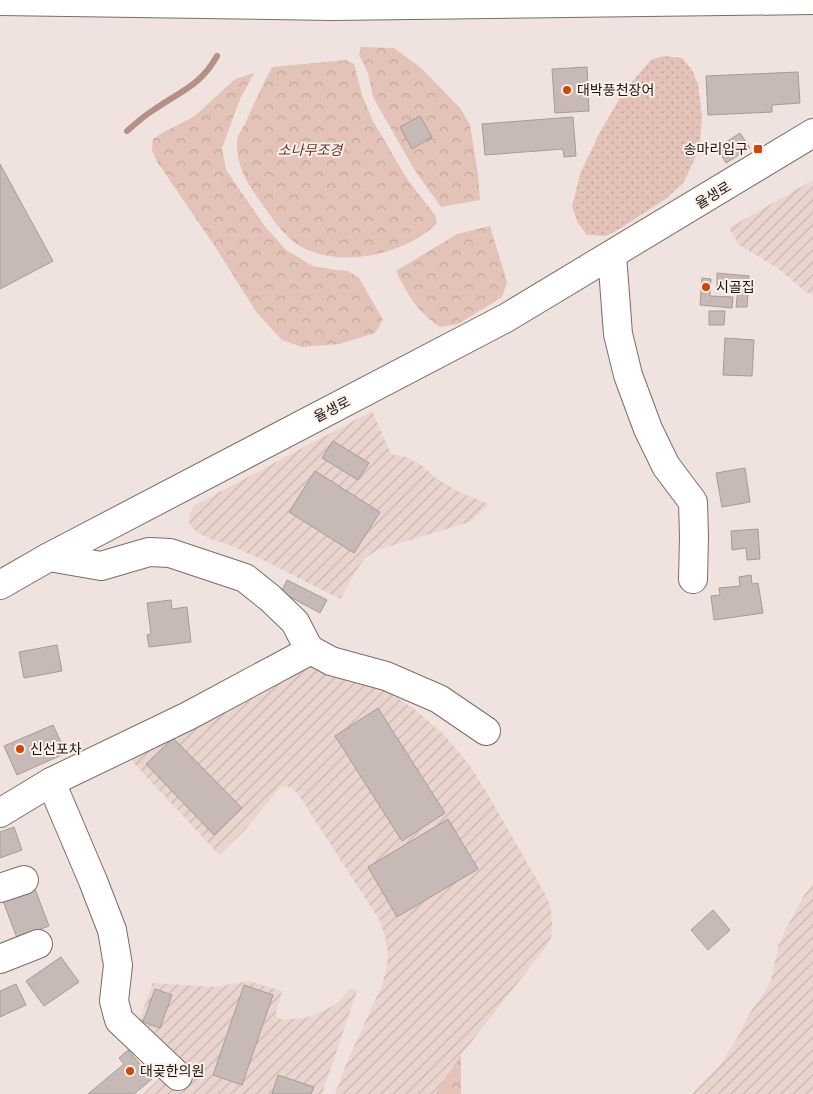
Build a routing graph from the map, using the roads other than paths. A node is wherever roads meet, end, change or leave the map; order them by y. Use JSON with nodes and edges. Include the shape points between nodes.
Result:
{"nodes":[{"id":1,"x":805,"y":0,"type":"edge"},
{"id":2,"x":813,"y":0,"type":"edge"},
{"id":3,"x":0,"y":1,"type":"edge"},
{"id":4,"x":813,"y":5,"type":"edge"},
{"id":5,"x":813,"y":133,"type":"edge"},
{"id":6,"x":612,"y":255,"type":"junction"},
{"id":7,"x":49,"y":557,"type":"junction"},
{"id":8,"x":692,"y":579,"type":"dead end"},
{"id":9,"x":0,"y":585,"type":"edge"},
{"id":10,"x":311,"y":650,"type":"junction"},
{"id":11,"x":486,"y":731,"type":"dead end"},
{"id":12,"x":51,"y":782,"type":"junction"},
{"id":13,"x":0,"y":813,"type":"edge"},
{"id":14,"x":38,"y":944,"type":"dead end"},
{"id":15,"x":0,"y":959,"type":"edge"},
{"id":16,"x":178,"y":1076,"type":"dead end"}],
"edges":[{"from":1,"to":2,"type":"street"},
{"from":1,"to":3,"type":"street","via":[[341,6]]},
{"from":1,"to":4,"type":"street"},
{"from":5,"to":6,"type":"street","name":"율생로"},
{"from":6,"to":7,"type":"street","name":"율생로","via":[[506,318]]},
{"from":6,"to":8,"type":"street","via":[[618,334],[628,375],[666,466],[693,502]]},
{"from":7,"to":9,"type":"street","name":"율생로"},
{"from":7,"to":10,"type":"street","via":[[101,566],[149,552],[170,553],[245,578],[295,622]]},
{"from":10,"to":11,"type":"street","via":[[331,661],[386,676],[439,700]]},
{"from":10,"to":12,"type":"street","via":[[188,716]]},
{"from":12,"to":13,"type":"street"},
{"from":12,"to":16,"type":"street","via":[[112,930],[118,965],[114,1001],[119,1020]]},
{"from":14,"to":15,"type":"street"}]}
